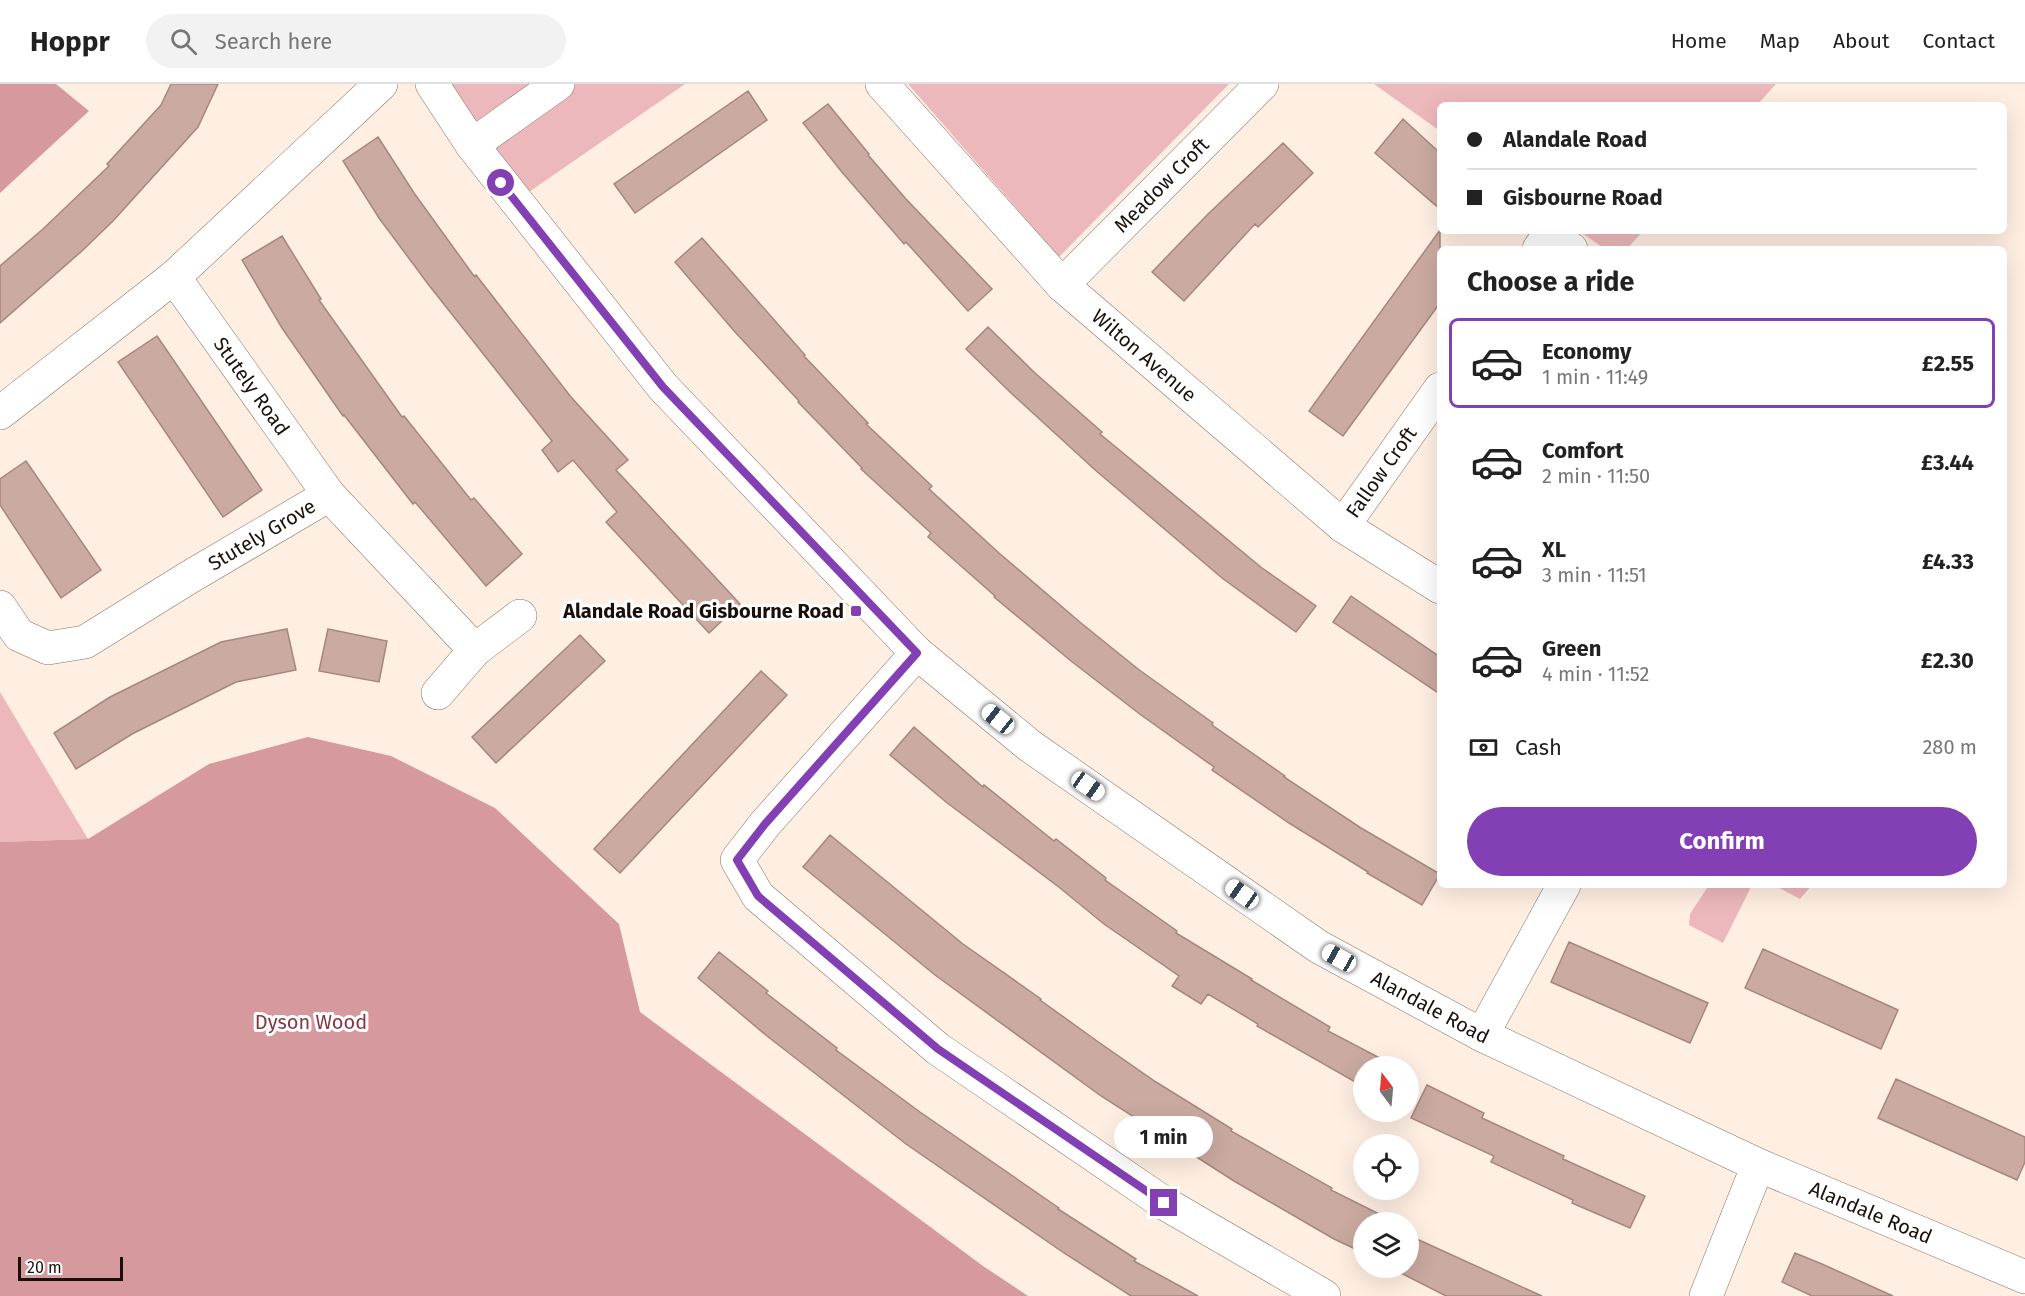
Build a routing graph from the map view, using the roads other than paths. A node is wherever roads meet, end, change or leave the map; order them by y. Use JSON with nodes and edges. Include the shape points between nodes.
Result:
{"nodes":[{"id":1,"x":381,"y":84,"type":"edge"},
{"id":2,"x":432,"y":84,"type":"edge"},
{"id":3,"x":558,"y":84,"type":"edge"},
{"id":4,"x":882,"y":84,"type":"edge"},
{"id":5,"x":1262,"y":84,"type":"edge"},
{"id":6,"x":472,"y":146,"type":"junction"},
{"id":7,"x":174,"y":277,"type":"junction"},
{"id":8,"x":1062,"y":285,"type":"junction"},
{"id":9,"x":1437,"y":393,"type":"edge"},
{"id":10,"x":0,"y":413,"type":"edge"},
{"id":11,"x":329,"y":495,"type":"junction"},
{"id":12,"x":1344,"y":526,"type":"junction"},
{"id":13,"x":1437,"y":585,"type":"edge"},
{"id":14,"x":0,"y":607,"type":"edge"},
{"id":15,"x":519,"y":616,"type":"dead end"},
{"id":16,"x":474,"y":650,"type":"junction"},
{"id":17,"x":917,"y":653,"type":"junction"},
{"id":18,"x":438,"y":693,"type":"dead end"},
{"id":19,"x":1562,"y":888,"type":"edge"},
{"id":20,"x":1482,"y":1035,"type":"junction"},
{"id":21,"x":1758,"y":1165,"type":"junction"},
{"id":22,"x":2025,"y":1277,"type":"edge"},
{"id":23,"x":1324,"y":1296,"type":"edge"},
{"id":24,"x":1706,"y":1296,"type":"edge"}],
"edges":[{"from":1,"to":7,"type":"street"},
{"from":2,"to":6,"type":"street","name":"Alandale Road"},
{"from":3,"to":6,"type":"street"},
{"from":4,"to":8,"type":"street","name":"Wilton Avenue"},
{"from":5,"to":8,"type":"street","name":"Meadow Croft"},
{"from":6,"to":17,"type":"street","name":"Alandale Road","via":[[663,387]]},
{"from":7,"to":10,"type":"street"},
{"from":7,"to":11,"type":"street","name":"Stutely Road"},
{"from":8,"to":12,"type":"street","name":"Wilton Avenue"},
{"from":9,"to":12,"type":"street","name":"Fallow Croft"},
{"from":11,"to":14,"type":"street","name":"Stutely Grove","via":[[85,642],[48,648],[19,635]]},
{"from":11,"to":16,"type":"street","name":"Stutely Grove"},
{"from":12,"to":13,"type":"street","name":"Wilton Avenue"},
{"from":15,"to":16,"type":"street"},
{"from":16,"to":18,"type":"street"},
{"from":17,"to":20,"type":"street","name":"Alandale Road","via":[[1030,746],[1319,947]]},
{"from":17,"to":23,"type":"street","via":[[737,860],[758,896],[938,1049],[1164,1203]]},
{"from":19,"to":20,"type":"street"},
{"from":20,"to":21,"type":"street","name":"Alandale Road"},
{"from":21,"to":22,"type":"street","name":"Alandale Road"},
{"from":21,"to":24,"type":"street"}]}
